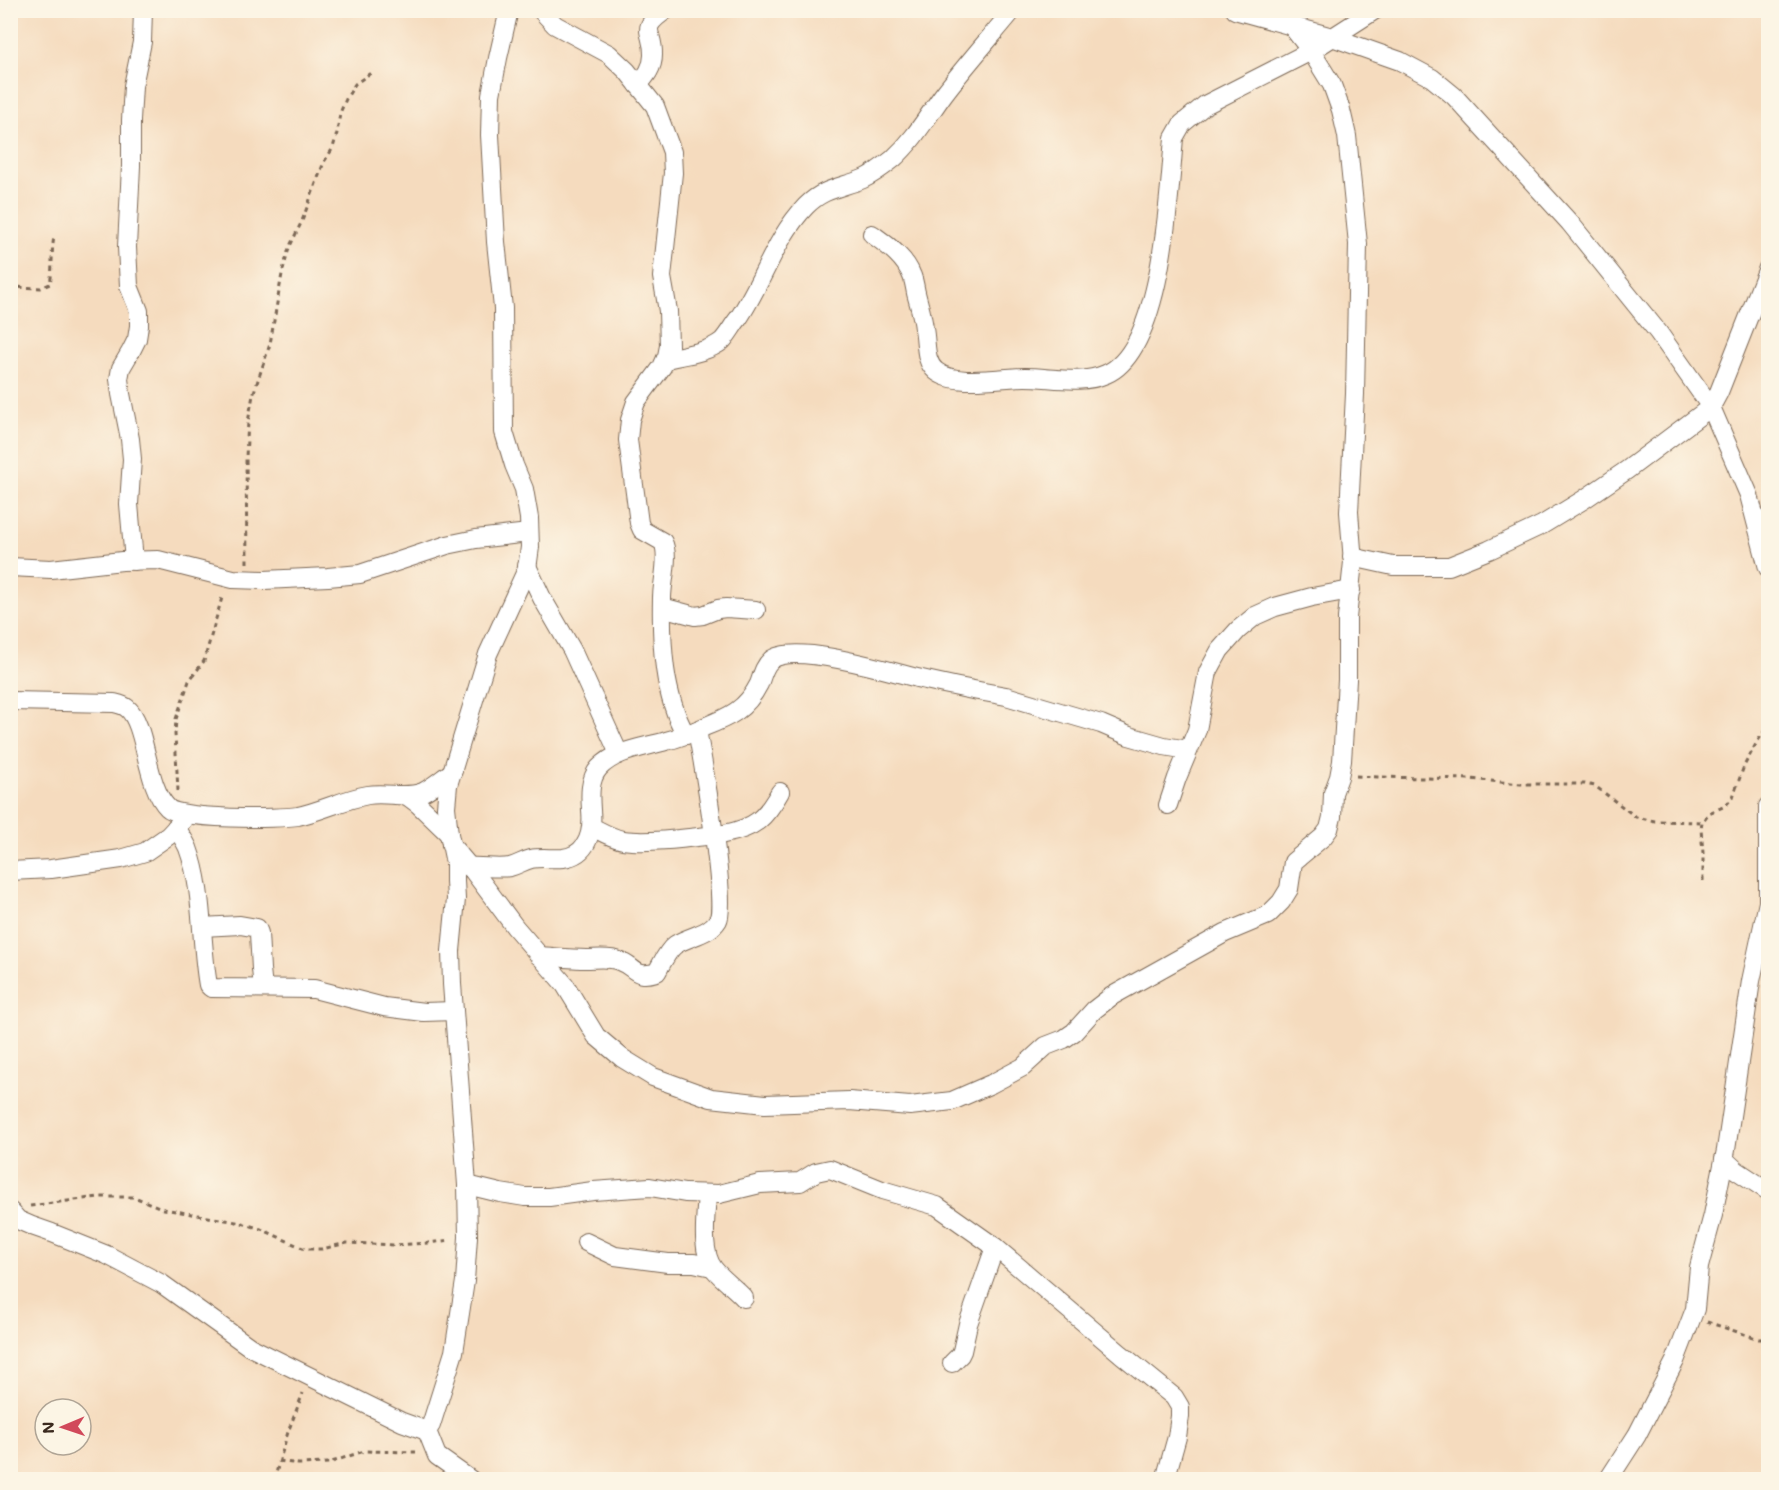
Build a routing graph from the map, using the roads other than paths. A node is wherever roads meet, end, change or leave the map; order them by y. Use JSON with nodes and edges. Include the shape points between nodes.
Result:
{"nodes":[{"id":1,"x":143,"y":10,"type":"edge"},
{"id":2,"x":509,"y":10,"type":"edge"},
{"id":3,"x":540,"y":10,"type":"edge"},
{"id":4,"x":666,"y":10,"type":"edge"},
{"id":5,"x":1013,"y":10,"type":"edge"},
{"id":6,"x":1235,"y":10,"type":"edge"},
{"id":7,"x":1375,"y":10,"type":"edge"},
{"id":8,"x":1290,"y":24,"type":"junction"},
{"id":9,"x":1332,"y":37,"type":"junction"},
{"id":10,"x":1311,"y":51,"type":"junction"},
{"id":11,"x":638,"y":85,"type":"junction"},
{"id":12,"x":872,"y":234,"type":"dead end"},
{"id":13,"x":1768,"y":268,"type":"edge"},
{"id":14,"x":666,"y":359,"type":"junction"},
{"id":15,"x":1711,"y":407,"type":"junction"},
{"id":16,"x":530,"y":533,"type":"junction"},
{"id":17,"x":1352,"y":557,"type":"junction"},
{"id":18,"x":134,"y":561,"type":"junction"},
{"id":19,"x":527,"y":566,"type":"junction"},
{"id":20,"x":10,"y":567,"type":"edge"},
{"id":21,"x":1768,"y":568,"type":"edge"},
{"id":22,"x":1351,"y":590,"type":"junction"},
{"id":23,"x":662,"y":608,"type":"junction"},
{"id":24,"x":756,"y":610,"type":"dead end"},
{"id":25,"x":10,"y":701,"type":"edge"},
{"id":26,"x":692,"y":733,"type":"junction"},
{"id":27,"x":1188,"y":750,"type":"junction"},
{"id":28,"x":620,"y":754,"type":"junction"},
{"id":29,"x":453,"y":771,"type":"junction"},
{"id":30,"x":780,"y":792,"type":"dead end"},
{"id":31,"x":406,"y":795,"type":"junction"},
{"id":32,"x":1168,"y":806,"type":"dead end"},
{"id":33,"x":1768,"y":806,"type":"edge"},
{"id":34,"x":180,"y":819,"type":"junction"},
{"id":35,"x":592,"y":827,"type":"junction"},
{"id":36,"x":713,"y":835,"type":"junction"},
{"id":37,"x":450,"y":840,"type":"junction"},
{"id":38,"x":469,"y":867,"type":"junction"},
{"id":39,"x":10,"y":872,"type":"edge"},
{"id":40,"x":202,"y":927,"type":"junction"},
{"id":41,"x":539,"y":956,"type":"junction"},
{"id":42,"x":263,"y":988,"type":"junction"},
{"id":43,"x":454,"y":1011,"type":"junction"},
{"id":44,"x":1724,"y":1159,"type":"junction"},
{"id":45,"x":467,"y":1185,"type":"junction"},
{"id":46,"x":1768,"y":1191,"type":"edge"},
{"id":47,"x":707,"y":1194,"type":"junction"},
{"id":48,"x":19,"y":1209,"type":"edge"},
{"id":49,"x":586,"y":1242,"type":"dead end"},
{"id":50,"x":995,"y":1247,"type":"junction"},
{"id":51,"x":712,"y":1267,"type":"junction"},
{"id":52,"x":744,"y":1298,"type":"dead end"},
{"id":53,"x":952,"y":1363,"type":"dead end"},
{"id":54,"x":427,"y":1431,"type":"junction"},
{"id":55,"x":471,"y":1479,"type":"edge"},
{"id":56,"x":1165,"y":1479,"type":"edge"},
{"id":57,"x":1608,"y":1479,"type":"edge"}],
"edges":[{"from":1,"to":18,"type":"street","via":[[130,120],[127,247],[129,285],[140,326],[119,379],[132,459],[129,504]]},
{"from":2,"to":16,"type":"street","via":[[491,95],[490,135],[503,308],[504,432],[524,489]]},
{"from":3,"to":11,"type":"street","via":[[555,25],[609,54]]},
{"from":4,"to":11,"type":"street","via":[[648,27],[653,57],[651,68]]},
{"from":5,"to":14,"type":"street","via":[[943,95],[915,137],[894,157],[877,172],[819,194],[805,207],[778,245],[750,301],[723,340],[712,347]]},
{"from":6,"to":8,"type":"street"},
{"from":7,"to":9,"type":"street"},
{"from":8,"to":9,"type":"street"},
{"from":8,"to":10,"type":"street"},
{"from":9,"to":10,"type":"street"},
{"from":9,"to":15,"type":"street","via":[[1400,61],[1432,78],[1454,96],[1570,223],[1658,332]]},
{"from":10,"to":12,"type":"street","via":[[1205,105],[1182,124],[1174,138],[1162,255],[1152,300],[1128,357],[1104,375],[1086,379],[1022,377],[970,381],[937,372],[927,357],[912,276],[901,257]]},
{"from":10,"to":17,"type":"street","via":[[1332,85],[1341,110],[1358,244],[1348,512]]},
{"from":11,"to":14,"type":"street","via":[[655,106],[672,152],[662,277],[668,312]]},
{"from":13,"to":15,"type":"street"},
{"from":14,"to":23,"type":"street","via":[[636,402],[628,440],[639,523],[642,530],[665,545]]},
{"from":15,"to":17,"type":"street","via":[[1583,500],[1542,525],[1449,567],[1393,566]]},
{"from":15,"to":21,"type":"street","via":[[1749,495]]},
{"from":16,"to":18,"type":"street","via":[[447,545],[360,573],[293,579],[226,577],[158,560]]},
{"from":16,"to":19,"type":"street"},
{"from":17,"to":22,"type":"street"},
{"from":18,"to":20,"type":"street","via":[[51,569]]},
{"from":19,"to":28,"type":"street","via":[[572,650]]},
{"from":19,"to":29,"type":"street","via":[[488,654]]},
{"from":22,"to":27,"type":"street","via":[[1275,607],[1238,630],[1220,650],[1208,672],[1197,729]]},
{"from":22,"to":41,"type":"street","via":[[1342,762],[1329,829],[1293,862],[1289,889],[1281,902],[1268,915],[1226,933],[1112,996],[1065,1039],[1046,1046],[1023,1067],[991,1084],[952,1101],[910,1106],[849,1101],[765,1104],[711,1098],[653,1077],[622,1058],[596,1036],[565,985]]},
{"from":23,"to":24,"type":"street","via":[[695,616],[726,608]]},
{"from":23,"to":26,"type":"street","via":[[668,687],[675,714]]},
{"from":25,"to":34,"type":"street","via":[[114,703],[126,707],[138,728],[156,789],[166,807]]},
{"from":26,"to":27,"type":"street","via":[[734,715],[748,703],[772,659],[803,655],[1006,696],[1129,736]]},
{"from":26,"to":28,"type":"street"},
{"from":26,"to":36,"type":"street","via":[[705,769]]},
{"from":27,"to":32,"type":"street"},
{"from":28,"to":35,"type":"street","via":[[593,774]]},
{"from":29,"to":31,"type":"street","via":[[422,793]]},
{"from":29,"to":37,"type":"street","via":[[446,807]]},
{"from":30,"to":36,"type":"street","via":[[755,824]]},
{"from":31,"to":34,"type":"street","via":[[370,794],[282,818]]},
{"from":31,"to":37,"type":"street"},
{"from":33,"to":44,"type":"street","via":[[1768,902],[1751,981]]},
{"from":34,"to":39,"type":"street","via":[[168,836],[145,852],[121,859]]},
{"from":34,"to":40,"type":"street","via":[[192,861]]},
{"from":35,"to":36,"type":"street","via":[[625,840]]},
{"from":35,"to":38,"type":"street","via":[[589,840],[574,855],[531,859],[504,867]]},
{"from":36,"to":41,"type":"street","via":[[720,917],[715,925],[674,946],[657,972],[638,973],[614,960]]},
{"from":37,"to":38,"type":"street"},
{"from":37,"to":43,"type":"street","via":[[456,899],[451,951]]},
{"from":38,"to":41,"type":"street"},
{"from":40,"to":42,"type":"street","via":[[208,986]]},
{"from":40,"to":42,"type":"street","via":[[257,928]]},
{"from":42,"to":43,"type":"street","via":[[314,989],[384,1007]]},
{"from":43,"to":45,"type":"street"},
{"from":44,"to":46,"type":"street"},
{"from":44,"to":57,"type":"street","via":[[1690,1323],[1637,1435]]},
{"from":45,"to":47,"type":"street","via":[[525,1197],[650,1187]]},
{"from":45,"to":54,"type":"street","via":[[465,1281],[454,1352]]},
{"from":47,"to":50,"type":"street","via":[[760,1184],[800,1182],[830,1169],[937,1206]]},
{"from":47,"to":51,"type":"street","via":[[706,1246]]},
{"from":48,"to":54,"type":"street","via":[[18,1220],[107,1256],[162,1284],[250,1347]]},
{"from":49,"to":51,"type":"street","via":[[615,1256]]},
{"from":50,"to":53,"type":"street","via":[[962,1351]]},
{"from":50,"to":56,"type":"street","via":[[1178,1402],[1177,1437]]},
{"from":51,"to":52,"type":"street"},
{"from":54,"to":55,"type":"street","via":[[437,1456]]}]}
